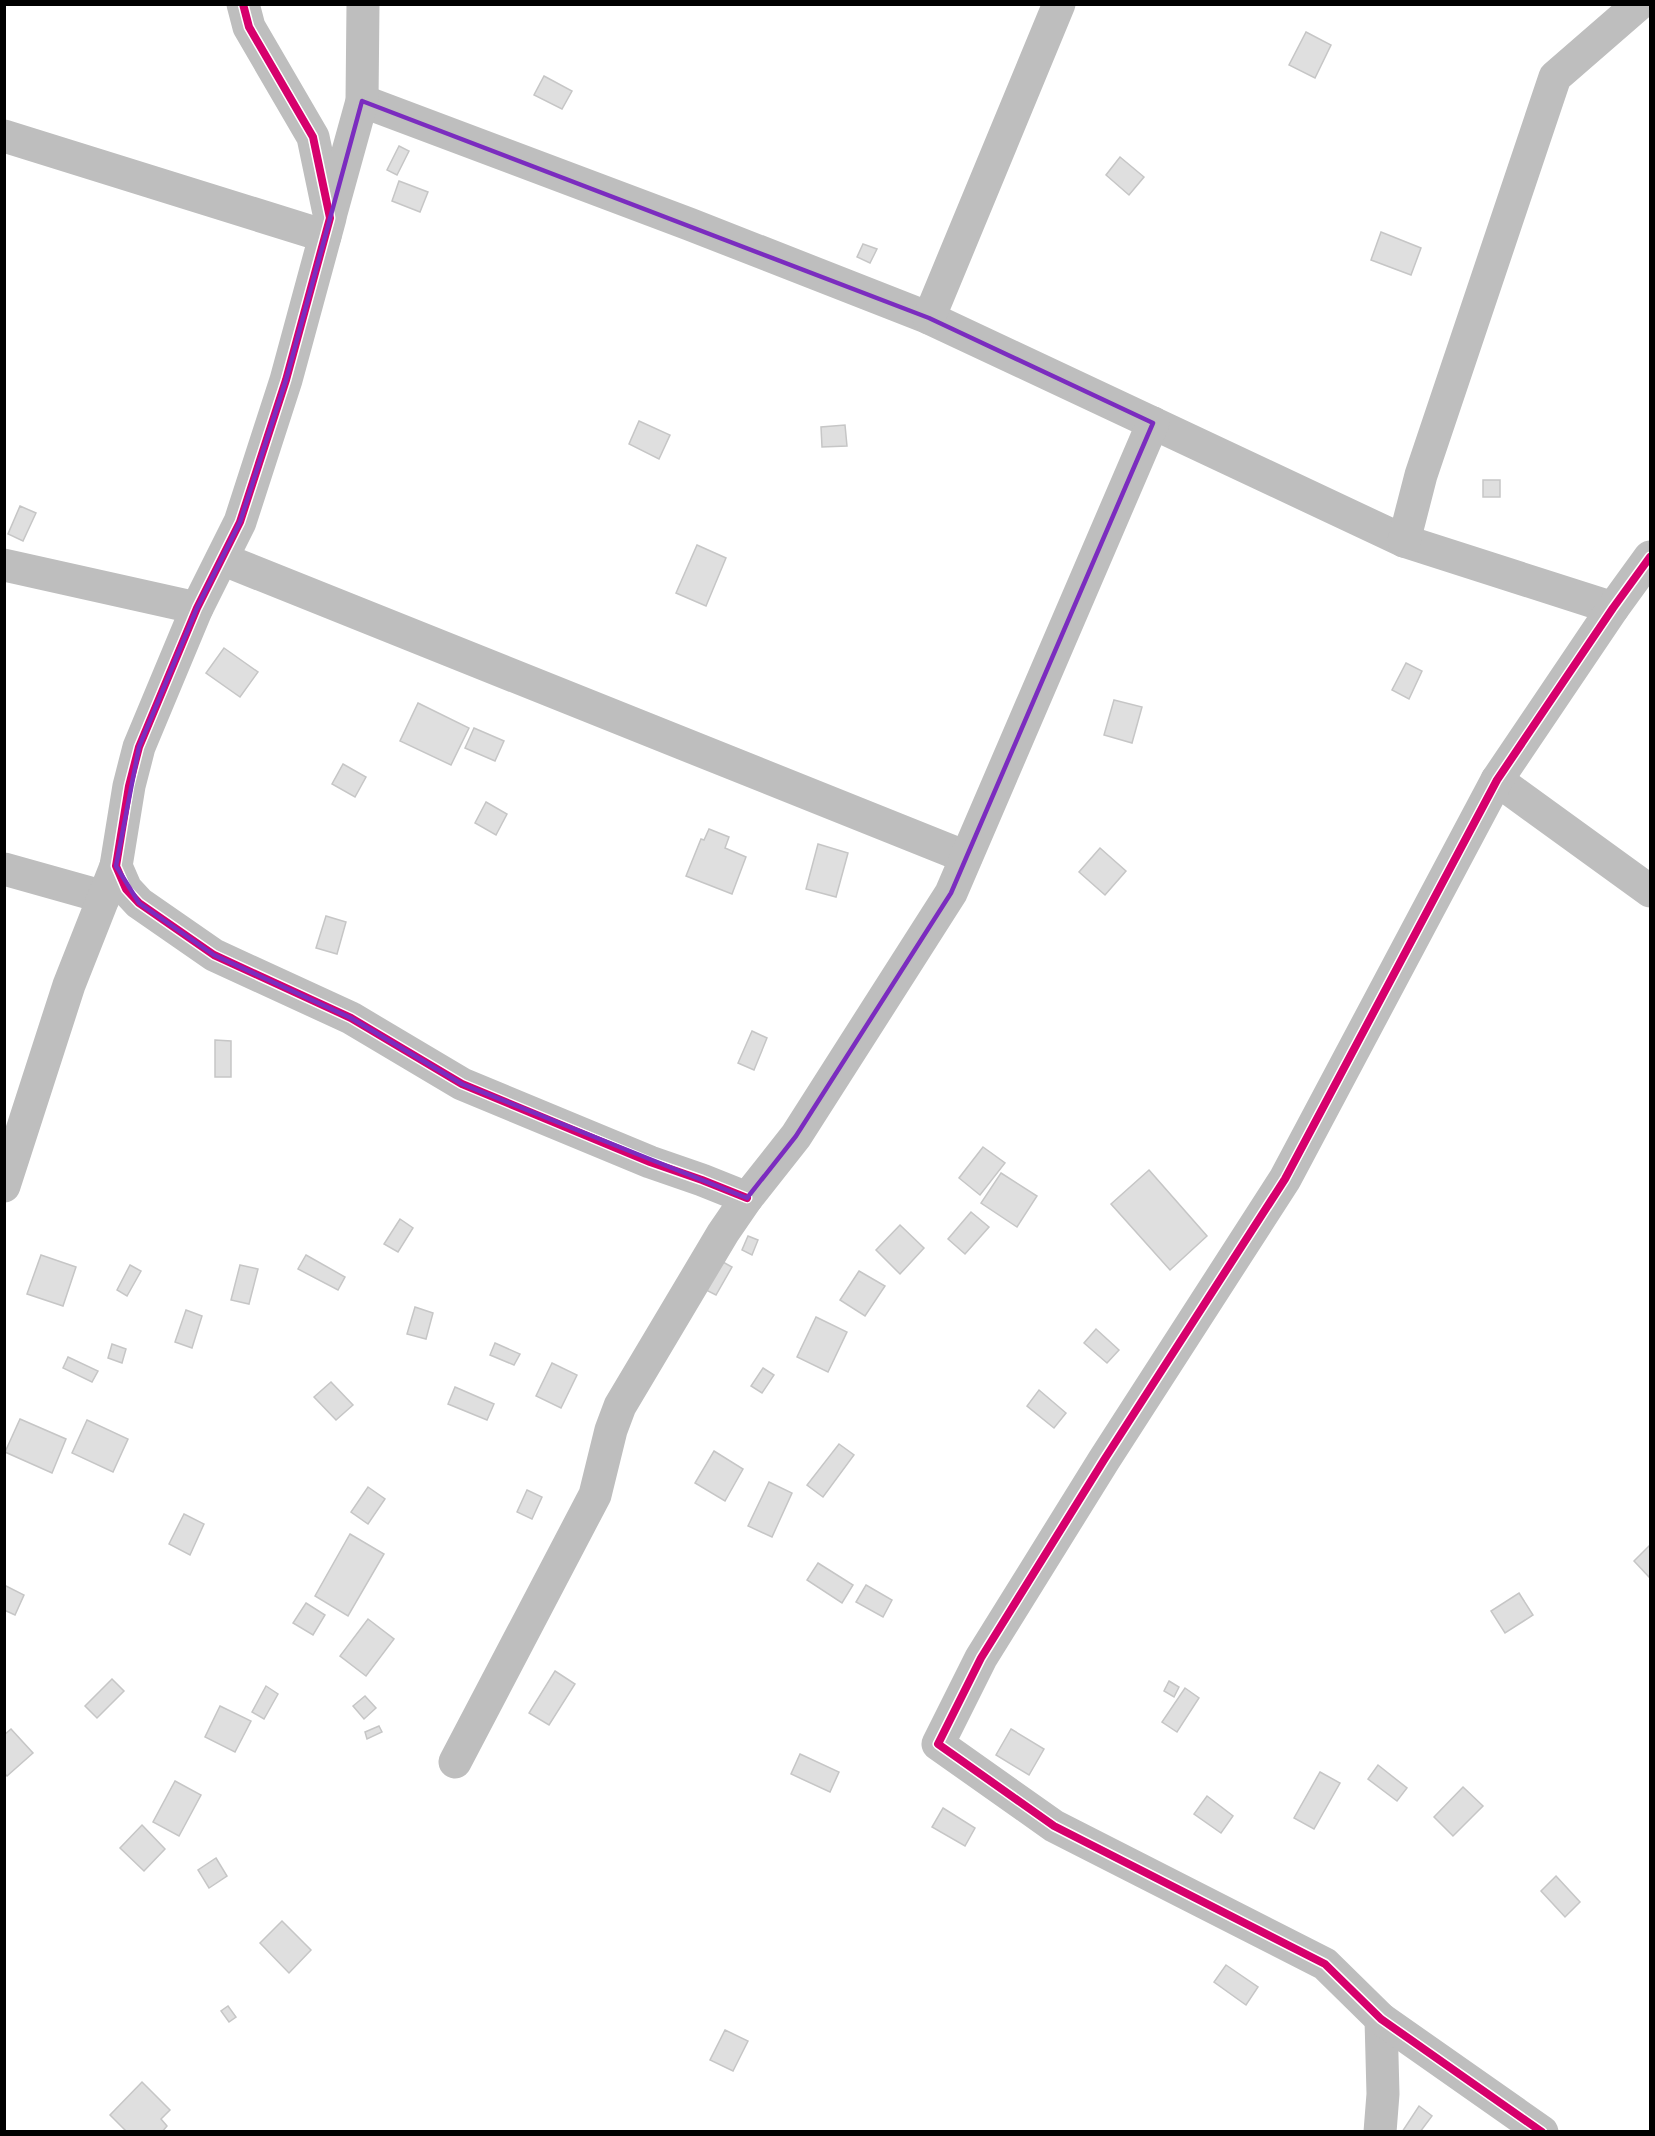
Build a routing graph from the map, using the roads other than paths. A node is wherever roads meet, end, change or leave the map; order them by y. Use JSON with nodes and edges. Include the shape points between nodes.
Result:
{"nodes":[{"id":1,"x":243,"y":4,"type":"edge"},
{"id":2,"x":363,"y":4,"type":"edge"},
{"id":3,"x":1059,"y":4,"type":"edge"},
{"id":4,"x":1639,"y":4,"type":"edge"},
{"id":5,"x":362,"y":101,"type":"junction"},
{"id":6,"x":4,"y":136,"type":"edge"},
{"id":7,"x":328,"y":227,"type":"junction"},
{"id":8,"x":929,"y":318,"type":"junction"},
{"id":9,"x":1153,"y":423,"type":"junction"},
{"id":10,"x":1404,"y":541,"type":"junction"},
{"id":11,"x":1650,"y":557,"type":"edge"},
{"id":12,"x":222,"y":559,"type":"junction"},
{"id":13,"x":4,"y":565,"type":"edge"},
{"id":14,"x":197,"y":608,"type":"junction"},
{"id":15,"x":1613,"y":608,"type":"junction"},
{"id":16,"x":1497,"y":780,"type":"junction"},
{"id":17,"x":966,"y":857,"type":"junction"},
{"id":18,"x":116,"y":866,"type":"junction"},
{"id":19,"x":4,"y":869,"type":"edge"},
{"id":20,"x":1650,"y":891,"type":"edge"},
{"id":21,"x":104,"y":897,"type":"junction"},
{"id":22,"x":4,"y":1186,"type":"edge"},
{"id":23,"x":747,"y":1198,"type":"junction"},
{"id":24,"x":455,"y":1762,"type":"dead end"},
{"id":25,"x":1380,"y":2019,"type":"junction"},
{"id":26,"x":1380,"y":2132,"type":"edge"},
{"id":27,"x":1542,"y":2132,"type":"edge"}],
"edges":[{"from":1,"to":7,"type":"street","via":[[249,27],[313,137]]},
{"from":2,"to":5,"type":"street"},
{"from":3,"to":8,"type":"street"},
{"from":4,"to":10,"type":"street","via":[[1555,77],[1421,475]]},
{"from":5,"to":7,"type":"street"},
{"from":5,"to":8,"type":"street"},
{"from":6,"to":7,"type":"street"},
{"from":7,"to":12,"type":"street","via":[[286,380],[240,522]]},
{"from":8,"to":9,"type":"street"},
{"from":9,"to":10,"type":"street"},
{"from":9,"to":17,"type":"street"},
{"from":10,"to":15,"type":"street"},
{"from":11,"to":15,"type":"street"},
{"from":12,"to":14,"type":"street"},
{"from":12,"to":17,"type":"street"},
{"from":13,"to":14,"type":"street"},
{"from":14,"to":18,"type":"street","via":[[139,747]]},
{"from":15,"to":16,"type":"street"},
{"from":16,"to":20,"type":"street"},
{"from":16,"to":25,"type":"street","via":[[1285,1179],[981,1658],[938,1744],[1054,1826],[1325,1964]]},
{"from":17,"to":23,"type":"street","via":[[951,893],[796,1136]]},
{"from":18,"to":21,"type":"street"},
{"from":18,"to":23,"type":"street","via":[[126,889],[139,903],[214,955],[351,1018],[462,1084]]},
{"from":19,"to":21,"type":"street"},
{"from":21,"to":22,"type":"street","via":[[69,985]]},
{"from":23,"to":24,"type":"street","via":[[620,1406],[610,1430],[595,1495]]},
{"from":25,"to":26,"type":"street"},
{"from":25,"to":27,"type":"street"}]}
